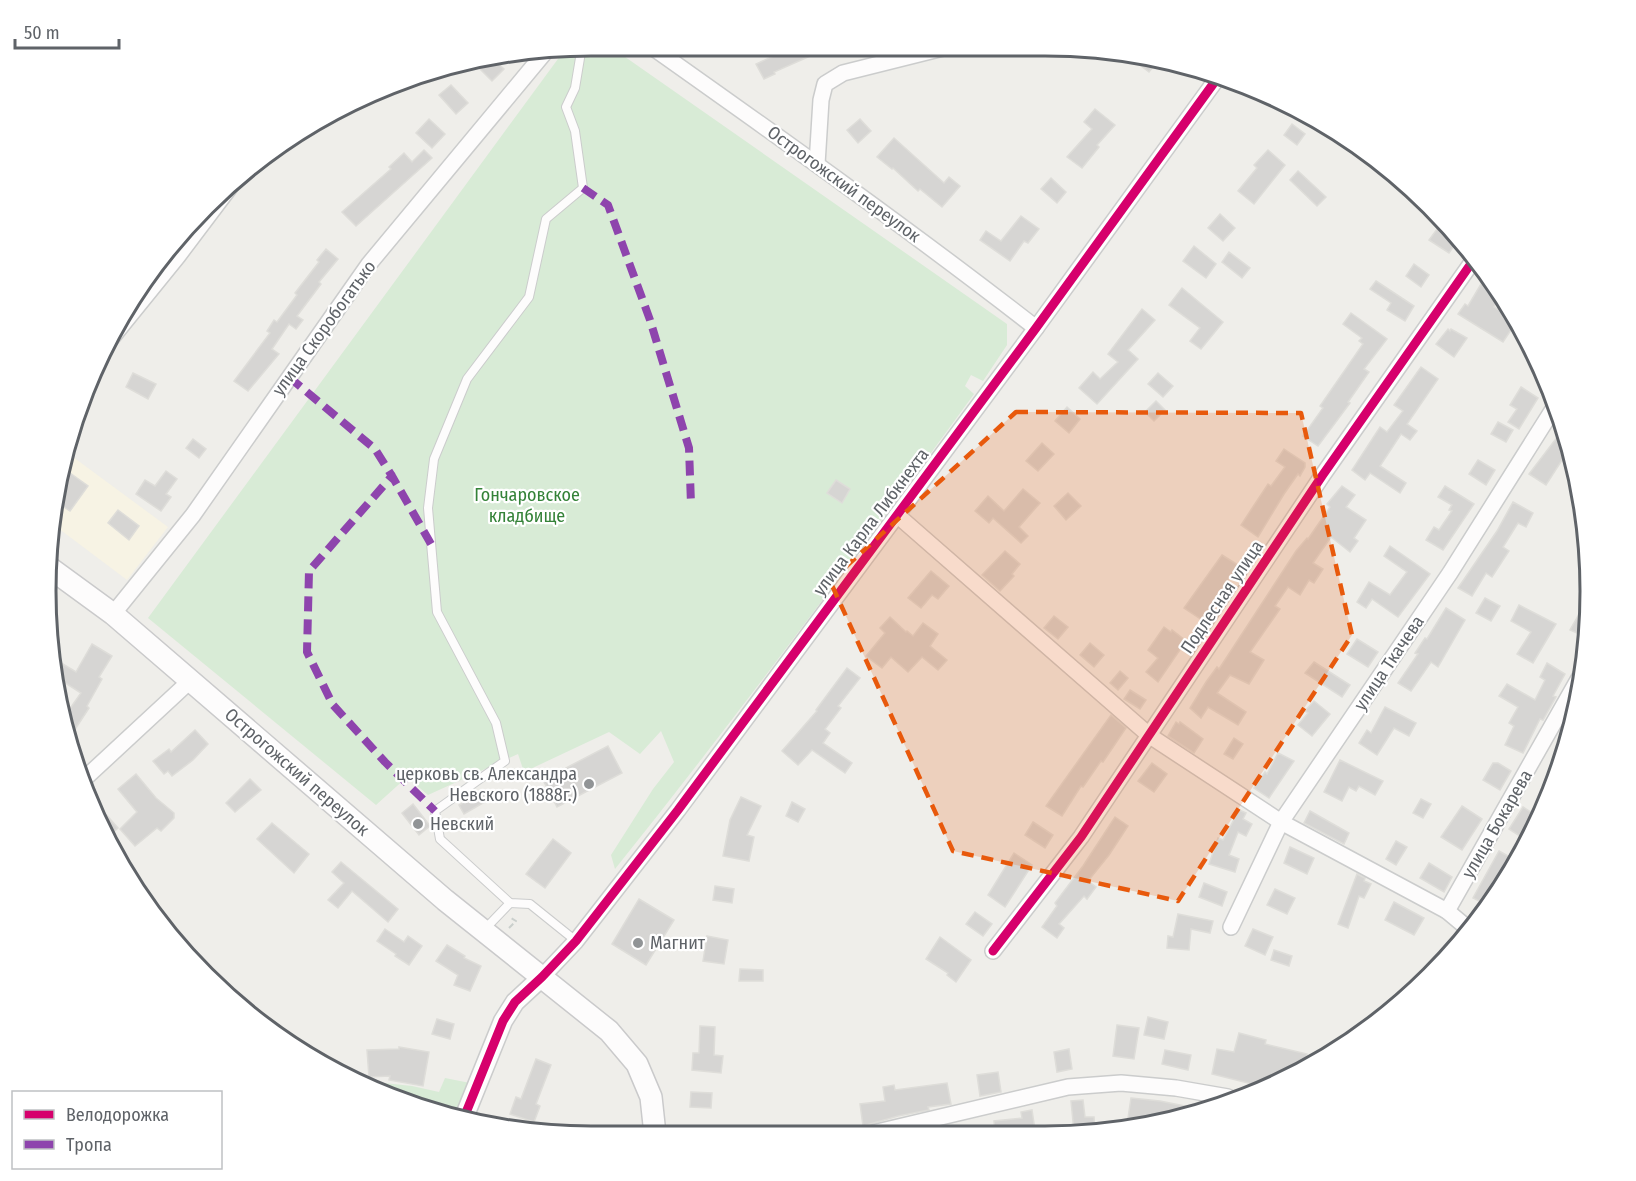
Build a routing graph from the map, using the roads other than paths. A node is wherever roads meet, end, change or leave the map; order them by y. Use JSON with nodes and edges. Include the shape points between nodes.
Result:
{"nodes":[{"id":1,"x":580,"y":56,"type":"edge"},
{"id":2,"x":665,"y":56,"type":"edge"},
{"id":3,"x":911,"y":56,"type":"edge"},
{"id":4,"x":540,"y":58,"type":"edge"},
{"id":5,"x":1214,"y":83,"type":"edge"},
{"id":6,"x":818,"y":164,"type":"junction"},
{"id":7,"x":207,"y":217,"type":"edge"},
{"id":8,"x":1470,"y":265,"type":"edge"},
{"id":9,"x":139,"y":304,"type":"edge"},
{"id":10,"x":1036,"y":328,"type":"junction"},
{"id":11,"x":1550,"y":414,"type":"edge"},
{"id":12,"x":897,"y":515,"type":"junction"},
{"id":13,"x":57,"y":573,"type":"edge"},
{"id":14,"x":113,"y":614,"type":"junction"},
{"id":15,"x":191,"y":680,"type":"junction"},
{"id":16,"x":1570,"y":694,"type":"edge"},
{"id":17,"x":1150,"y":736,"type":"junction"},
{"id":18,"x":89,"y":775,"type":"edge"},
{"id":19,"x":1281,"y":822,"type":"junction"},
{"id":20,"x":510,"y":903,"type":"junction"},
{"id":21,"x":1447,"y":911,"type":"junction"},
{"id":22,"x":1463,"y":924,"type":"edge"},
{"id":23,"x":1231,"y":927,"type":"dead end"},
{"id":24,"x":484,"y":930,"type":"junction"},
{"id":25,"x":576,"y":940,"type":"junction"},
{"id":26,"x":993,"y":951,"type":"dead end"},
{"id":27,"x":542,"y":977,"type":"junction"},
{"id":28,"x":1219,"y":1096,"type":"edge"},
{"id":29,"x":467,"y":1110,"type":"edge"},
{"id":30,"x":654,"y":1126,"type":"edge"},
{"id":31,"x":903,"y":1126,"type":"edge"}],
"edges":[{"from":1,"to":20,"type":"lane","via":[[575,88],[566,107],[575,131],[583,188],[546,219],[529,297],[468,379],[434,459],[428,508],[437,612],[496,723],[505,761],[435,811],[440,839]]},
{"from":2,"to":6,"type":"street","name":"Острогожский переулок"},
{"from":3,"to":6,"type":"street","via":[[843,73],[825,84]]},
{"from":4,"to":14,"type":"street","name":"улица Скоробогатько","via":[[369,264],[192,514]]},
{"from":5,"to":10,"type":"street","name":"улица Карла Либкнехта"},
{"from":6,"to":10,"type":"street","name":"Острогожский переулок"},
{"from":7,"to":9,"type":"street"},
{"from":8,"to":17,"type":"street","name":"Подлесная улица","via":[[1322,476]]},
{"from":10,"to":12,"type":"street","name":"улица Карла Либкнехта"},
{"from":11,"to":19,"type":"street","name":"улица Ткачева","via":[[1450,573]]},
{"from":12,"to":17,"type":"street"},
{"from":12,"to":25,"type":"street","name":"улица Карла Либкнехта","via":[[678,810]]},
{"from":13,"to":14,"type":"main road","name":"Острогожский переулок"},
{"from":14,"to":15,"type":"main road","name":"Острогожский переулок"},
{"from":15,"to":18,"type":"street"},
{"from":15,"to":24,"type":"main road","name":"Острогожский переулок"},
{"from":16,"to":21,"type":"street","name":"улица Бокарева"},
{"from":17,"to":19,"type":"street"},
{"from":17,"to":26,"type":"street","name":"Подлесная улица","via":[[1081,837]]},
{"from":19,"to":21,"type":"street"},
{"from":19,"to":23,"type":"street","name":"улица Ткачева"},
{"from":20,"to":24,"type":"lane"},
{"from":20,"to":25,"type":"lane","via":[[530,904]]},
{"from":21,"to":22,"type":"street"},
{"from":24,"to":27,"type":"main road","name":"Острогожский переулок"},
{"from":25,"to":27,"type":"street","name":"улица Карла Либкнехта"},
{"from":27,"to":29,"type":"street","via":[[515,1002],[502,1022]]},
{"from":27,"to":30,"type":"main road","name":"Острогожский переулок","via":[[609,1031],[637,1064],[651,1097]]},
{"from":28,"to":31,"type":"street","via":[[1121,1083],[1068,1087]]}]}
